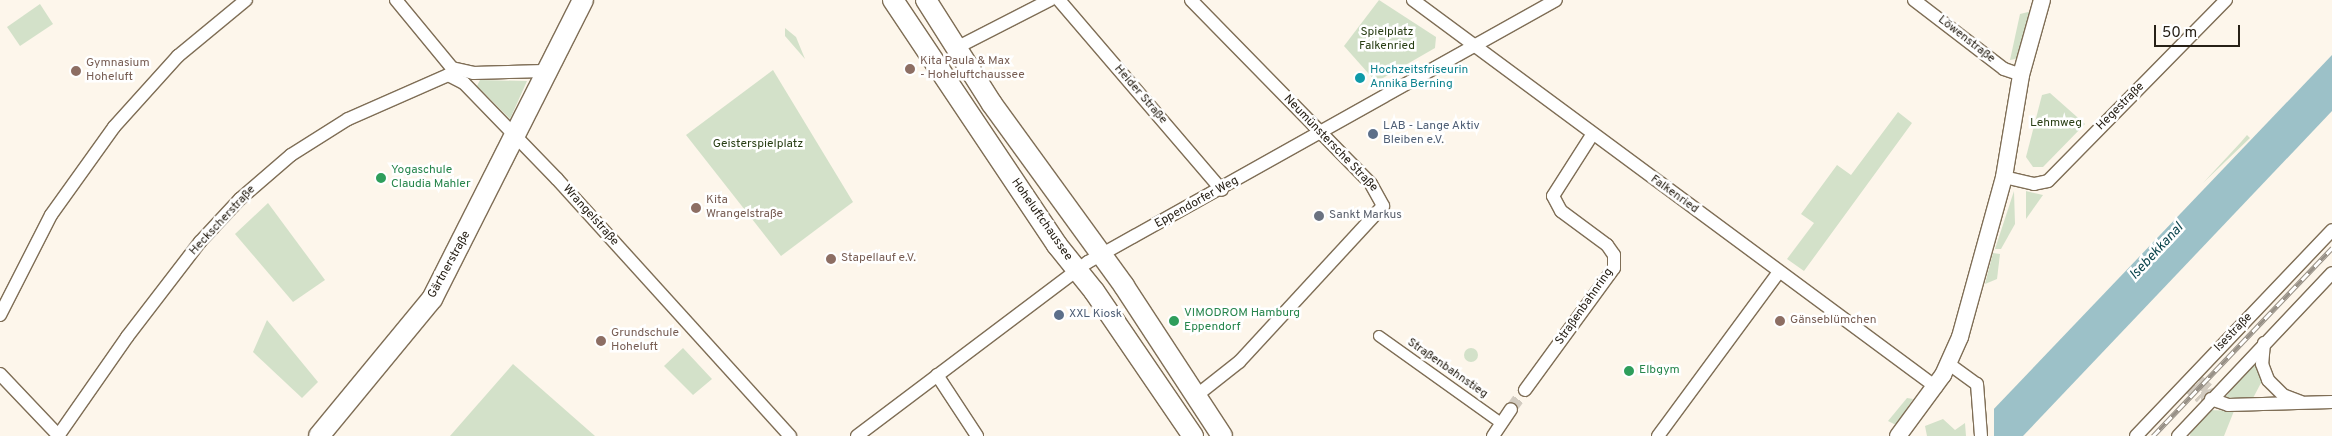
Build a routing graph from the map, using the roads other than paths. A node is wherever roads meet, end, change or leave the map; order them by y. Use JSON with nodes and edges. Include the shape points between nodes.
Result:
{"nodes":[{"id":1,"x":246,"y":0,"type":"edge"},
{"id":2,"x":396,"y":0,"type":"edge"},
{"id":3,"x":583,"y":0,"type":"edge"},
{"id":4,"x":893,"y":0,"type":"edge"},
{"id":5,"x":926,"y":0,"type":"edge"},
{"id":6,"x":1050,"y":0,"type":"edge"},
{"id":7,"x":1059,"y":0,"type":"edge"},
{"id":8,"x":1191,"y":0,"type":"edge"},
{"id":9,"x":1413,"y":0,"type":"edge"},
{"id":10,"x":1556,"y":0,"type":"edge"},
{"id":11,"x":1914,"y":0,"type":"edge"},
{"id":12,"x":2042,"y":0,"type":"edge"},
{"id":13,"x":2226,"y":0,"type":"edge"},
{"id":14,"x":1476,"y":46,"type":"junction"},
{"id":15,"x":956,"y":48,"type":"junction"},
{"id":16,"x":450,"y":72,"type":"junction"},
{"id":17,"x":544,"y":72,"type":"junction"},
{"id":18,"x":2021,"y":76,"type":"junction"},
{"id":19,"x":1320,"y":135,"type":"junction"},
{"id":20,"x":1592,"y":135,"type":"junction"},
{"id":21,"x":514,"y":136,"type":"junction"},
{"id":22,"x":2004,"y":177,"type":"junction"},
{"id":23,"x":1222,"y":190,"type":"junction"},
{"id":24,"x":2332,"y":230,"type":"edge"},
{"id":25,"x":1101,"y":255,"type":"junction"},
{"id":26,"x":1077,"y":270,"type":"junction"},
{"id":27,"x":1779,"y":272,"type":"junction"},
{"id":28,"x":2332,"y":273,"type":"edge"},
{"id":29,"x":0,"y":315,"type":"edge"},
{"id":30,"x":1379,"y":336,"type":"dead end"},
{"id":31,"x":2264,"y":343,"type":"junction"},
{"id":32,"x":1950,"y":364,"type":"junction"},
{"id":33,"x":0,"y":374,"type":"edge"},
{"id":34,"x":937,"y":375,"type":"junction"},
{"id":35,"x":1936,"y":387,"type":"junction"},
{"id":36,"x":1525,"y":390,"type":"tunnel mouth"},
{"id":37,"x":1196,"y":396,"type":"junction"},
{"id":38,"x":2212,"y":399,"type":"junction"},
{"id":39,"x":2304,"y":402,"type":"junction"},
{"id":40,"x":2332,"y":402,"type":"edge"},
{"id":41,"x":1511,"y":409,"type":"tunnel mouth"},
{"id":42,"x":1500,"y":423,"type":"junction"},
{"id":43,"x":59,"y":436,"type":"edge"},
{"id":44,"x":319,"y":436,"type":"edge"},
{"id":45,"x":790,"y":436,"type":"edge"},
{"id":46,"x":857,"y":436,"type":"edge"},
{"id":47,"x":977,"y":436,"type":"edge"},
{"id":48,"x":1194,"y":436,"type":"edge"},
{"id":49,"x":1222,"y":436,"type":"edge"},
{"id":50,"x":1493,"y":436,"type":"edge"},
{"id":51,"x":1658,"y":436,"type":"edge"},
{"id":52,"x":1898,"y":436,"type":"edge"},
{"id":53,"x":1981,"y":436,"type":"edge"},
{"id":54,"x":2136,"y":436,"type":"edge"},
{"id":55,"x":2178,"y":436,"type":"edge"}],
"edges":[{"from":1,"to":29,"type":"street","via":[[178,56],[114,126],[50,215]]},
{"from":2,"to":16,"type":"street","name":"Wrangelstraße"},
{"from":3,"to":17,"type":"main road","name":"Gärtnerstraße"},
{"from":4,"to":26,"type":"main road","name":"Hoheluftchaussee"},
{"from":5,"to":15,"type":"main road"},
{"from":6,"to":15,"type":"street"},
{"from":7,"to":23,"type":"street","name":"Heider Straße"},
{"from":8,"to":19,"type":"street","name":"Neumünstersche Straße"},
{"from":9,"to":14,"type":"street","name":"Falkenried"},
{"from":10,"to":14,"type":"street","name":"Eppendorfer Weg"},
{"from":11,"to":18,"type":"street","name":"Löwenstraße","via":[[2004,69]]},
{"from":12,"to":18,"type":"street"},
{"from":13,"to":22,"type":"street","name":"Hegestraße","via":[[2048,181],[2034,184]]},
{"from":14,"to":19,"type":"street","name":"Eppendorfer Weg"},
{"from":14,"to":20,"type":"street","name":"Falkenried"},
{"from":15,"to":25,"type":"main road"},
{"from":16,"to":17,"type":"street"},
{"from":16,"to":21,"type":"street","name":"Wrangelstraße"},
{"from":16,"to":43,"type":"street","name":"Heckscherstraße","via":[[348,118],[291,155],[240,199],[188,258]]},
{"from":17,"to":21,"type":"main road","name":"Gärtnerstraße"},
{"from":18,"to":22,"type":"street"},
{"from":19,"to":23,"type":"street","name":"Eppendorfer Weg"},
{"from":19,"to":37,"type":"street","name":"Neumünstersche Straße","via":[[1371,184],[1382,206],[1239,362]]},
{"from":20,"to":27,"type":"street","name":"Falkenried"},
{"from":20,"to":36,"type":"street","name":"Straßenbahnring","via":[[1552,196],[1561,211],[1607,245],[1614,255],[1614,268]]},
{"from":21,"to":44,"type":"main road","name":"Gärtnerstraße","via":[[432,299]]},
{"from":21,"to":45,"type":"street","name":"Wrangelstraße"},
{"from":22,"to":32,"type":"street","via":[[1979,276]]},
{"from":23,"to":25,"type":"street","name":"Eppendorfer Weg"},
{"from":24,"to":54,"type":"street","name":"Isestraße"},
{"from":25,"to":26,"type":"street","name":"Eppendorfer Weg"},
{"from":25,"to":37,"type":"main road"},
{"from":26,"to":34,"type":"street","name":"Eppendorfer Weg"},
{"from":26,"to":48,"type":"main road","name":"Hoheluftchaussee"},
{"from":27,"to":35,"type":"street","name":"Falkenried"},
{"from":27,"to":51,"type":"street"},
{"from":28,"to":31,"type":"street"},
{"from":30,"to":42,"type":"street","name":"Straßenbahnstieg"},
{"from":31,"to":38,"type":"street"},
{"from":31,"to":39,"type":"street","via":[[2262,364],[2268,380],[2284,395]]},
{"from":32,"to":35,"type":"street"},
{"from":32,"to":53,"type":"street","via":[[1978,384]]},
{"from":33,"to":43,"type":"street"},
{"from":34,"to":46,"type":"street","name":"Eppendorfer Weg"},
{"from":34,"to":47,"type":"street"},
{"from":35,"to":52,"type":"street"},
{"from":37,"to":49,"type":"main road"},
{"from":38,"to":39,"type":"street","via":[[2228,405]]},
{"from":38,"to":55,"type":"street"},
{"from":39,"to":40,"type":"street"},
{"from":41,"to":42,"type":"street"},
{"from":42,"to":50,"type":"street"}]}
